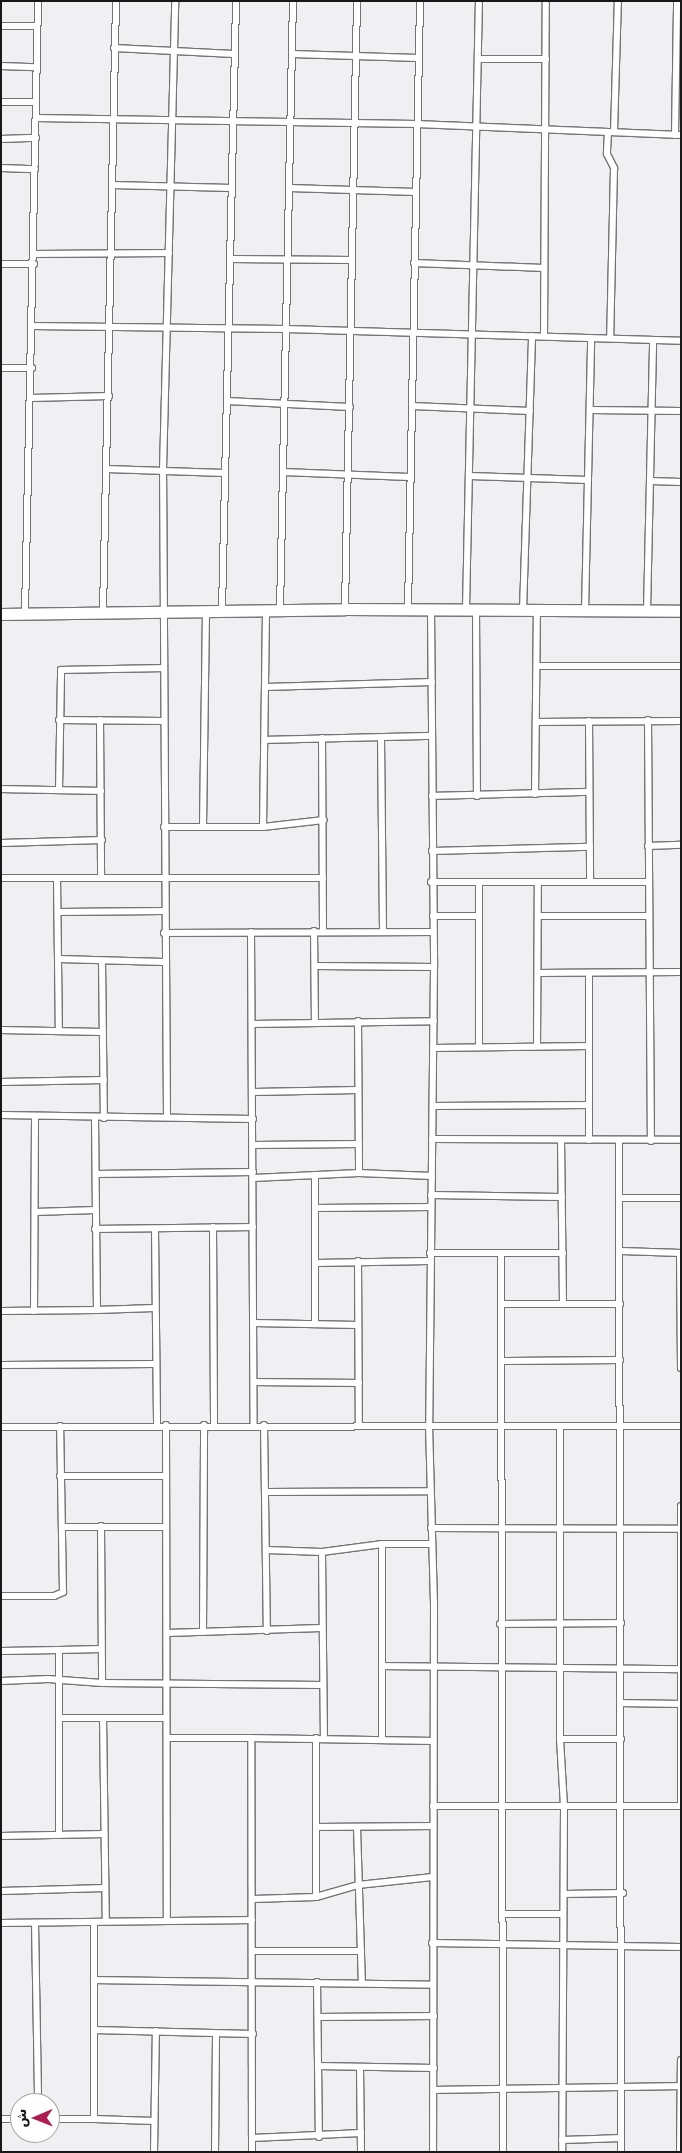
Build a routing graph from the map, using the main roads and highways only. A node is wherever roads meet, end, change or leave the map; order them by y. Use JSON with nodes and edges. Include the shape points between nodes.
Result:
{"nodes":[{"id":1,"x":681,"y":612,"type":"edge"},
{"id":2,"x":1,"y":614,"type":"edge"}],
"edges":[{"from":1,"to":2,"type":"highway","via":[[345,609]]}]}
